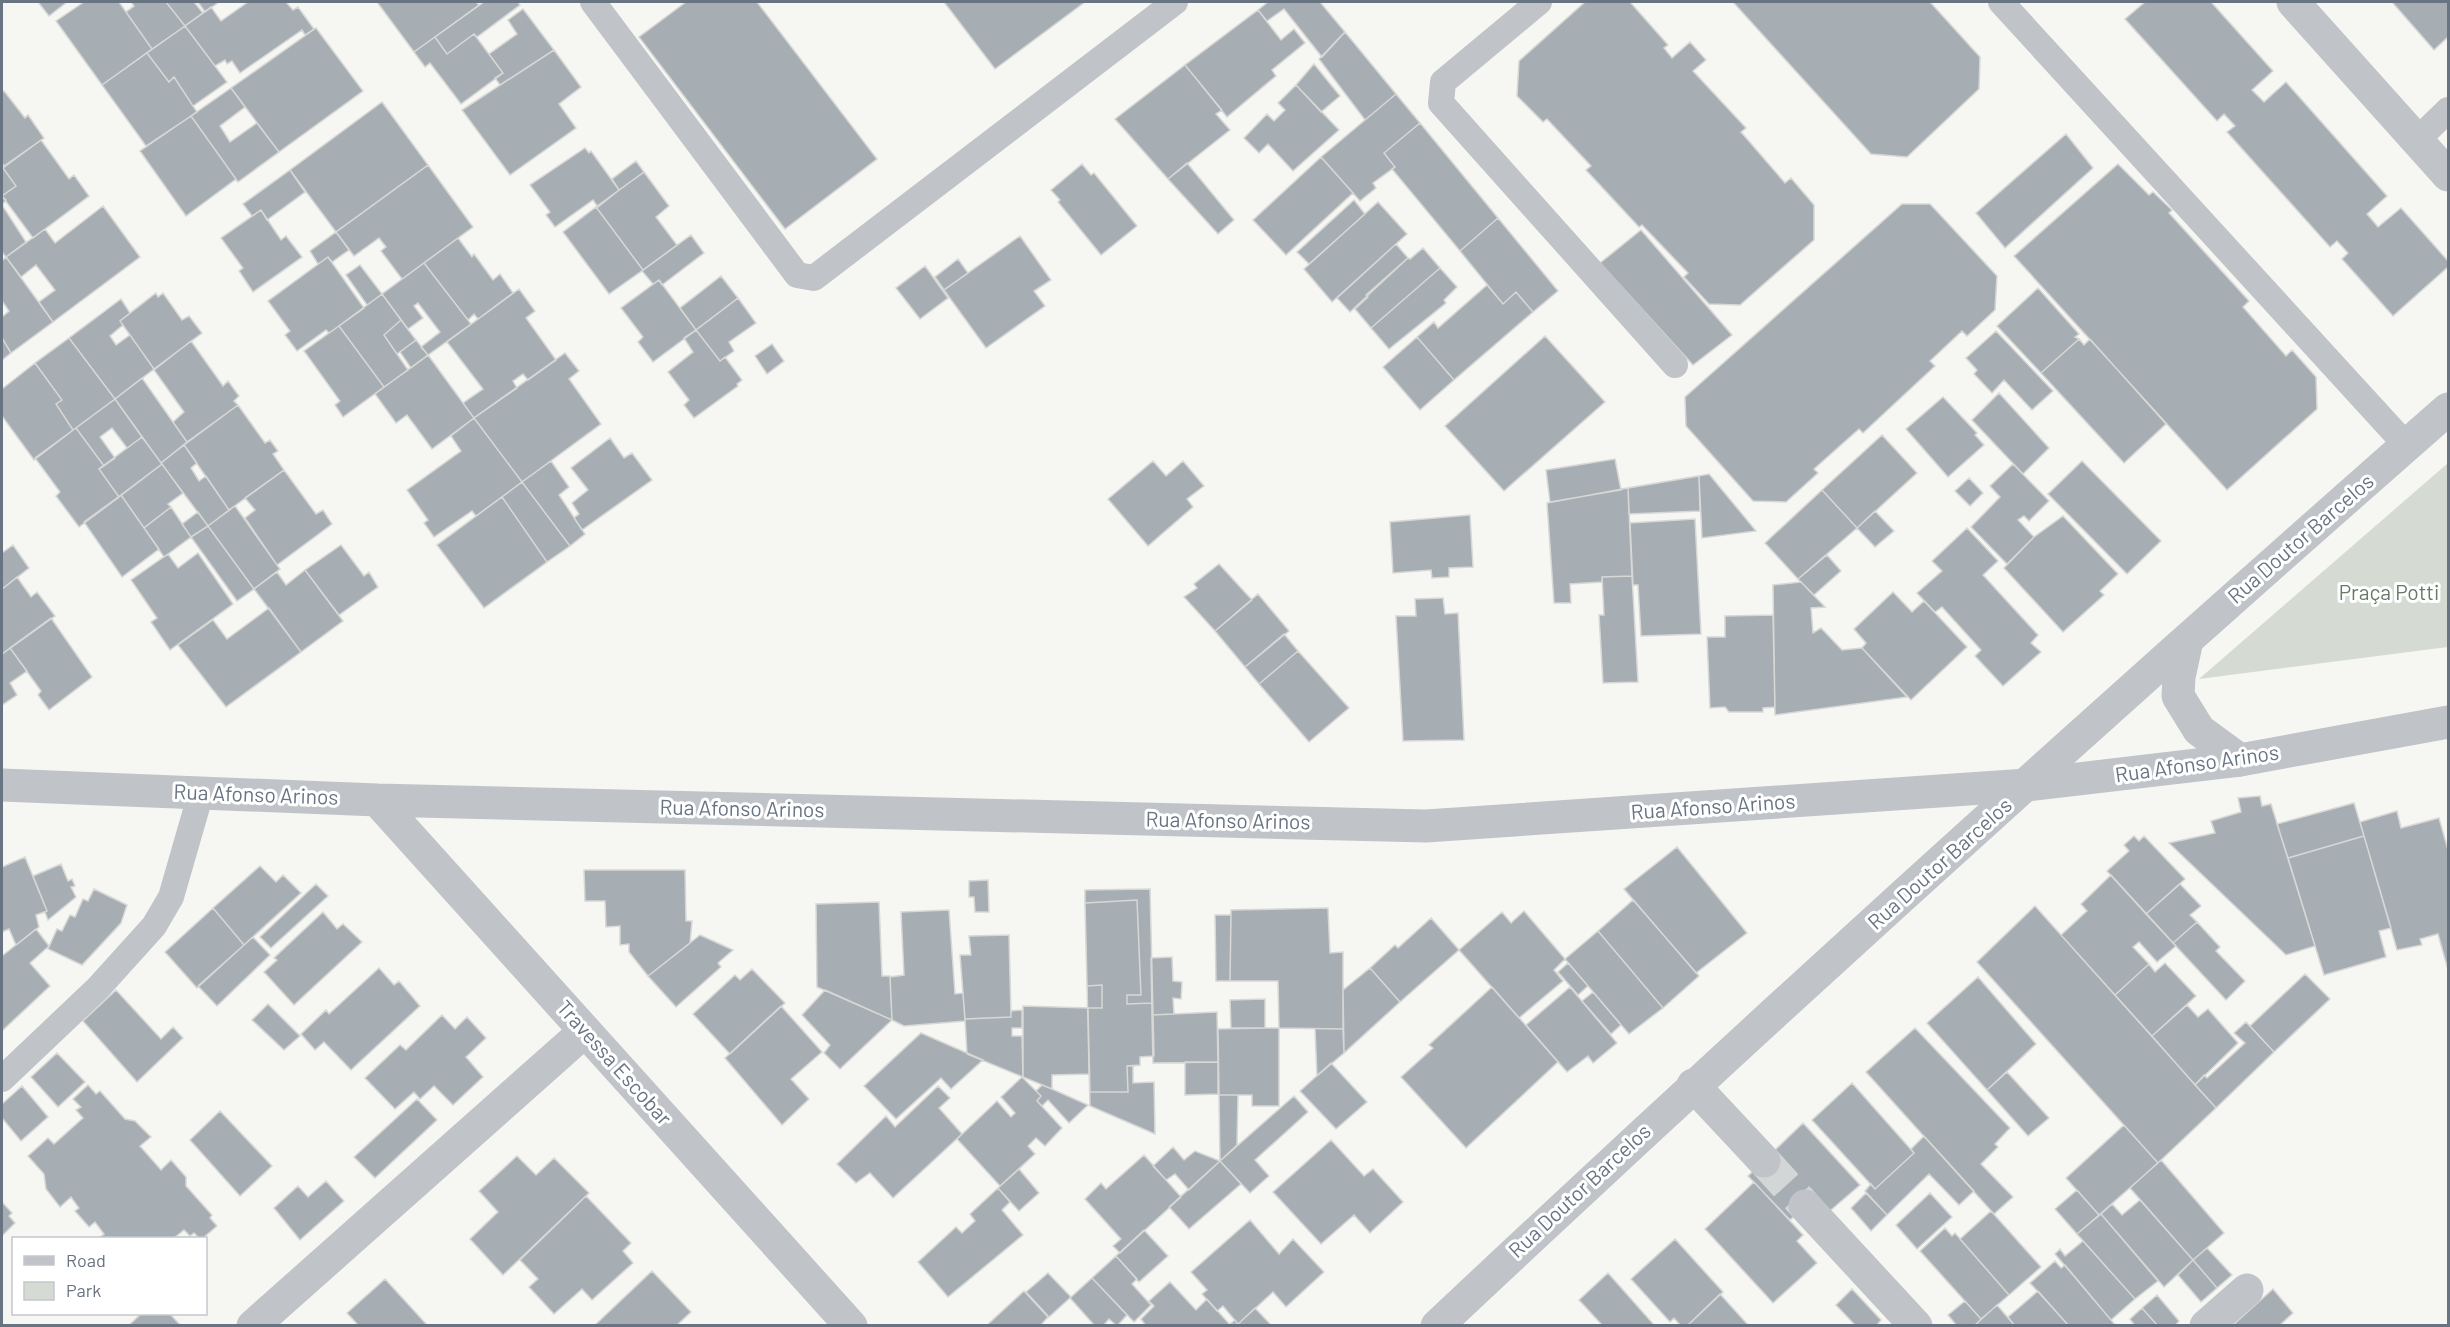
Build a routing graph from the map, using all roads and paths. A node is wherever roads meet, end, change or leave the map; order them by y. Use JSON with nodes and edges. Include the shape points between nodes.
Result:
{"nodes":[{"id":1,"x":593,"y":2,"type":"edge"},
{"id":2,"x":1175,"y":2,"type":"edge"},
{"id":3,"x":1539,"y":2,"type":"edge"},
{"id":4,"x":2001,"y":2,"type":"edge"},
{"id":5,"x":2293,"y":2,"type":"edge"},
{"id":6,"x":2448,"y":110,"type":"edge"},
{"id":7,"x":2417,"y":140,"type":"junction"},
{"id":8,"x":2448,"y":175,"type":"edge"},
{"id":9,"x":1675,"y":365,"type":"dead end"},
{"id":10,"x":2448,"y":410,"type":"edge"},
{"id":11,"x":2407,"y":446,"type":"junction"},
{"id":12,"x":2187,"y":640,"type":"junction"},
{"id":13,"x":2448,"y":722,"type":"edge"},
{"id":14,"x":2240,"y":760,"type":"junction"},
{"id":15,"x":2,"y":785,"type":"edge"},
{"id":16,"x":2027,"y":785,"type":"junction"},
{"id":17,"x":201,"y":793,"type":"junction"},
{"id":18,"x":377,"y":800,"type":"junction"},
{"id":19,"x":585,"y":1031,"type":"junction"},
{"id":20,"x":2,"y":1079,"type":"edge"},
{"id":21,"x":1694,"y":1085,"type":"junction"},
{"id":22,"x":1764,"y":1161,"type":"tunnel mouth"},
{"id":23,"x":1805,"y":1206,"type":"tunnel mouth"},
{"id":24,"x":2247,"y":1290,"type":"dead end"},
{"id":25,"x":254,"y":1326,"type":"edge"},
{"id":26,"x":851,"y":1326,"type":"edge"},
{"id":27,"x":1437,"y":1326,"type":"edge"},
{"id":28,"x":1916,"y":1326,"type":"edge"},
{"id":29,"x":2206,"y":1326,"type":"edge"}],
"edges":[{"from":1,"to":2,"type":"lane","via":[[797,275],[814,278]]},
{"from":3,"to":9,"type":"lane","via":[[1443,82],[1441,103]]},
{"from":4,"to":11,"type":"lane"},
{"from":5,"to":7,"type":"street"},
{"from":6,"to":7,"type":"lane"},
{"from":7,"to":8,"type":"street"},
{"from":10,"to":11,"type":"street","name":"Rua Doutor Barcelos"},
{"from":11,"to":12,"type":"street","name":"Rua Doutor Barcelos"},
{"from":12,"to":14,"type":"street","via":[[2178,696],[2199,730]]},
{"from":12,"to":16,"type":"street","name":"Rua Doutor Barcelos"},
{"from":13,"to":14,"type":"street","name":"Rua Afonso Arinos"},
{"from":14,"to":16,"type":"street","name":"Rua Afonso Arinos"},
{"from":15,"to":17,"type":"street","name":"Rua Afonso Arinos"},
{"from":16,"to":18,"type":"street","name":"Rua Afonso Arinos","via":[[1426,826]]},
{"from":16,"to":21,"type":"street","name":"Rua Doutor Barcelos"},
{"from":17,"to":18,"type":"street","name":"Rua Afonso Arinos"},
{"from":17,"to":20,"type":"lane","via":[[171,897],[154,926],[98,988]]},
{"from":18,"to":19,"type":"street","name":"Travessa Escobar"},
{"from":19,"to":25,"type":"street"},
{"from":19,"to":26,"type":"street","name":"Travessa Escobar"},
{"from":21,"to":22,"type":"street"},
{"from":21,"to":27,"type":"street","name":"Rua Doutor Barcelos"},
{"from":23,"to":28,"type":"street"},
{"from":24,"to":29,"type":"street"}]}
